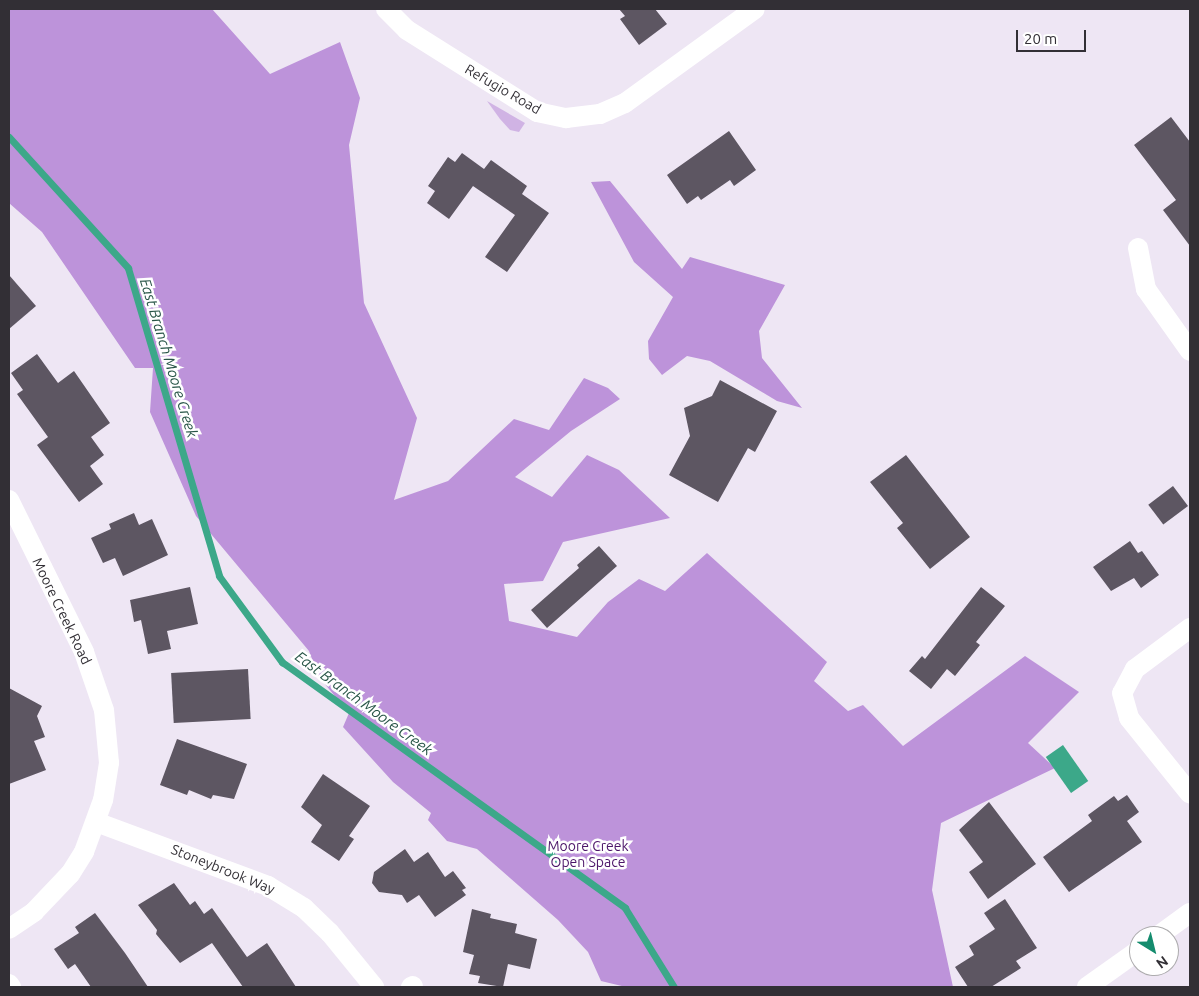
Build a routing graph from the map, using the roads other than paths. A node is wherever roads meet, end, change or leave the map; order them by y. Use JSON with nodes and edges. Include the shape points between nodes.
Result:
{"nodes":[{"id":1,"x":386,"y":9,"type":"edge"},
{"id":2,"x":755,"y":9,"type":"edge"},
{"id":3,"x":1138,"y":248,"type":"dead end"},
{"id":4,"x":1190,"y":350,"type":"edge"},
{"id":5,"x":9,"y":500,"type":"edge"},
{"id":6,"x":1190,"y":628,"type":"edge"},
{"id":7,"x":1190,"y":794,"type":"edge"},
{"id":8,"x":96,"y":822,"type":"junction"},
{"id":9,"x":1190,"y":913,"type":"edge"},
{"id":10,"x":1172,"y":926,"type":"edge"},
{"id":11,"x":9,"y":929,"type":"edge"},
{"id":12,"x":1129,"y":957,"type":"edge"},
{"id":13,"x":9,"y":984,"type":"edge"},
{"id":14,"x":11,"y":987,"type":"edge"},
{"id":15,"x":374,"y":987,"type":"edge"},
{"id":16,"x":1087,"y":987,"type":"edge"}],
"edges":[{"from":1,"to":2,"type":"street","name":"Refugio Road","via":[[407,30],[537,112],[566,118],[600,114],[626,103]]},
{"from":3,"to":4,"type":"street","via":[[1146,289]]},
{"from":5,"to":8,"type":"street","name":"Moore Creek Road","via":[[84,652],[104,710],[109,763]]},
{"from":6,"to":7,"type":"street","via":[[1135,669],[1122,693],[1129,718]]},
{"from":8,"to":11,"type":"street","name":"Moore Creek Road","via":[[84,852],[70,874],[34,912]]},
{"from":8,"to":15,"type":"street","name":"Stoneybrook Way","via":[[268,886],[310,914]]},
{"from":9,"to":10,"type":"street"},
{"from":12,"to":16,"type":"street"},
{"from":13,"to":14,"type":"street"}]}
